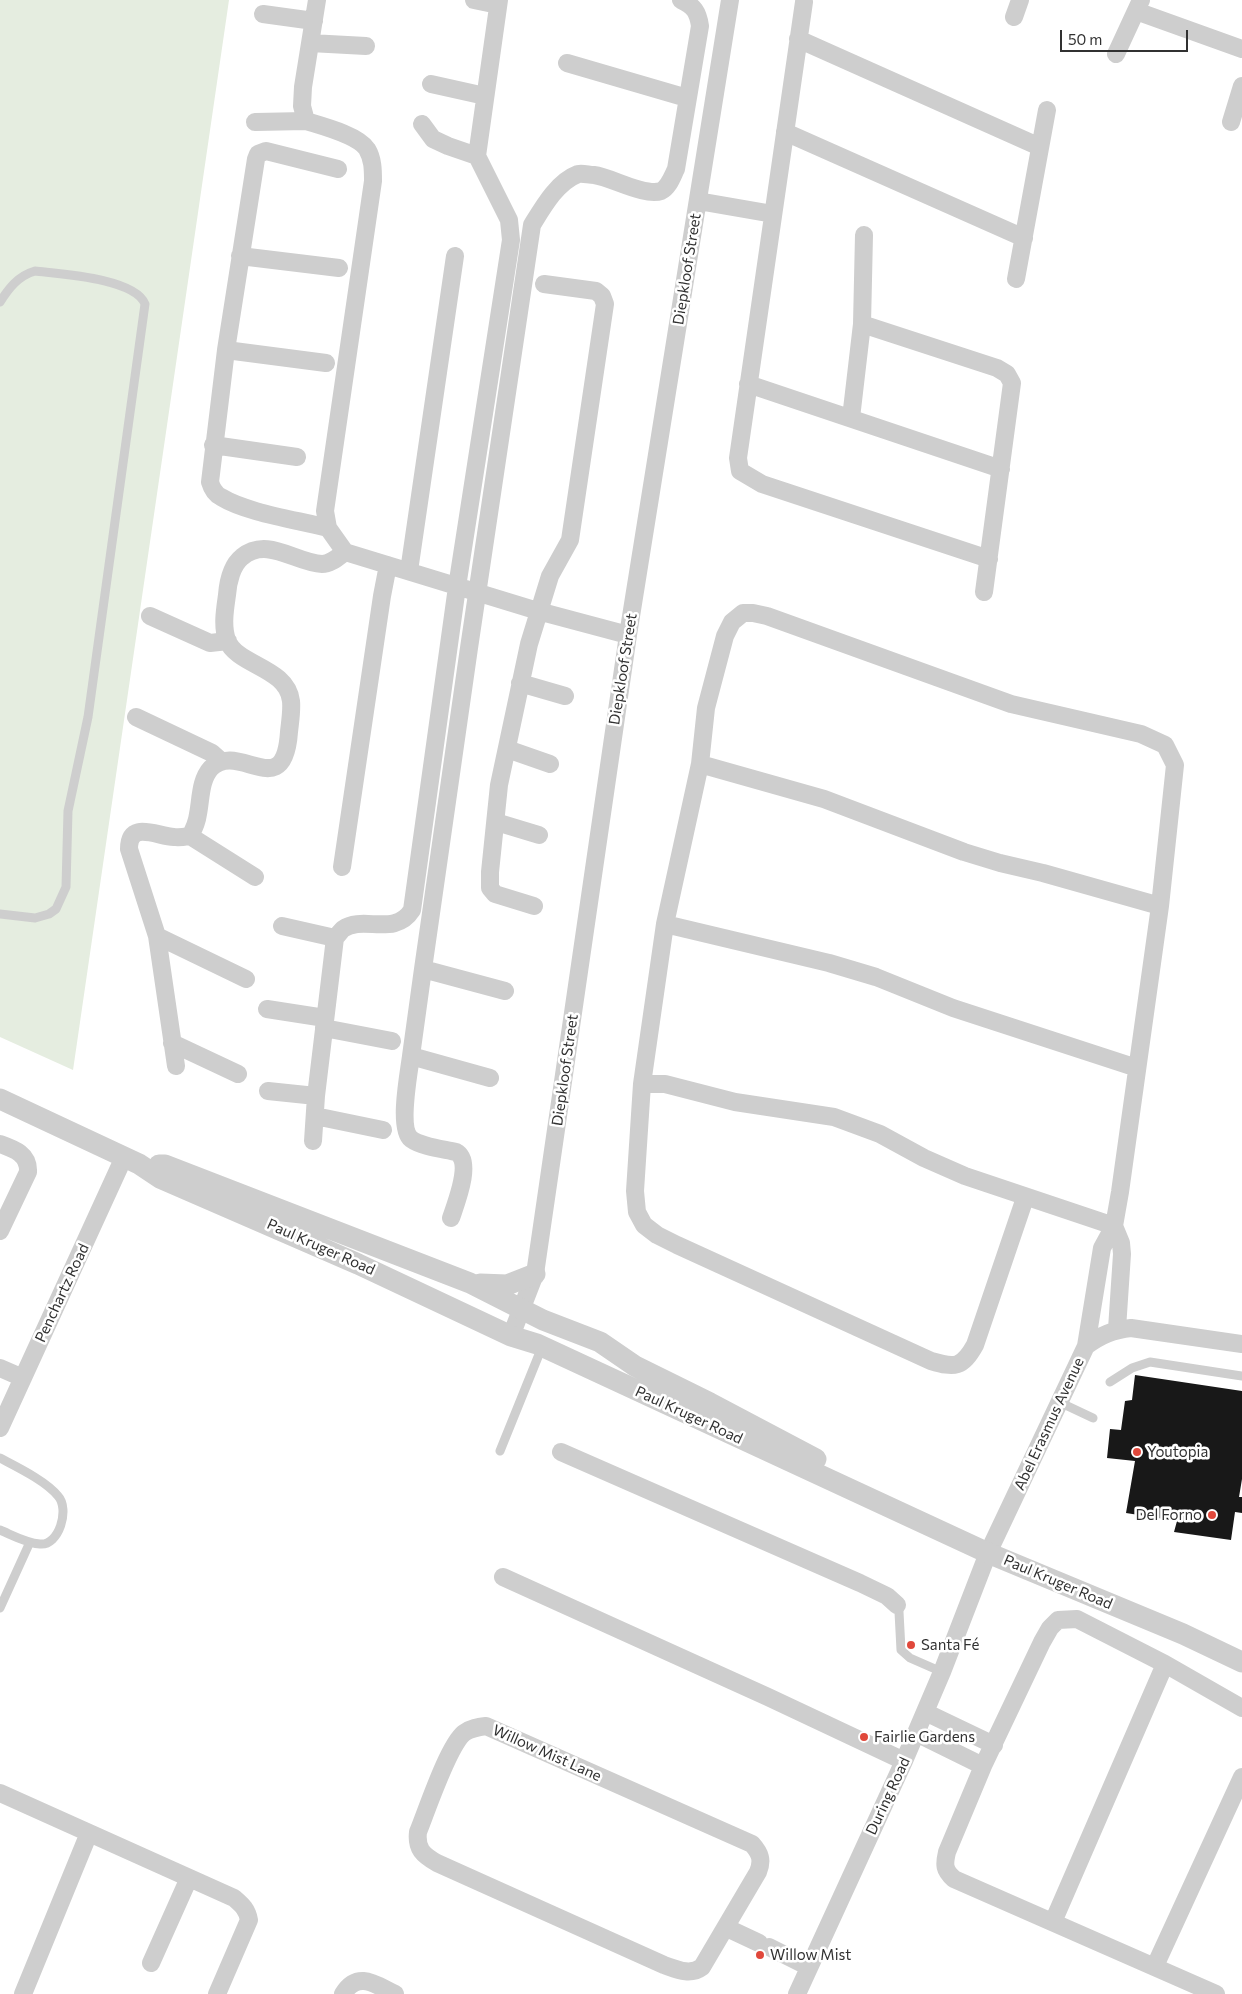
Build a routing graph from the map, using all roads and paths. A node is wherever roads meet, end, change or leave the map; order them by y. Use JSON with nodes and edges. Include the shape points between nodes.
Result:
{"nodes":[{"id":1,"x":317,"y":0,"type":"edge"},
{"id":2,"x":474,"y":0,"type":"edge"},
{"id":3,"x":680,"y":0,"type":"edge"},
{"id":4,"x":730,"y":0,"type":"edge"},
{"id":5,"x":498,"y":2,"type":"edge"},
{"id":6,"x":804,"y":2,"type":"dead end"},
{"id":7,"x":1138,"y":6,"type":"edge"},
{"id":8,"x":263,"y":14,"type":"dead end"},
{"id":9,"x":314,"y":21,"type":"junction"},
{"id":10,"x":798,"y":39,"type":"junction"},
{"id":11,"x":310,"y":43,"type":"junction"},
{"id":12,"x":366,"y":46,"type":"dead end"},
{"id":13,"x":1242,"y":49,"type":"edge"},
{"id":14,"x":1116,"y":54,"type":"dead end"},
{"id":15,"x":567,"y":63,"type":"dead end"},
{"id":16,"x":431,"y":84,"type":"dead end"},
{"id":17,"x":1242,"y":86,"type":"edge"},
{"id":18,"x":485,"y":96,"type":"junction"},
{"id":19,"x":687,"y":98,"type":"junction"},
{"id":20,"x":1047,"y":110,"type":"dead end"},
{"id":21,"x":306,"y":120,"type":"junction"},
{"id":22,"x":255,"y":122,"type":"dead end"},
{"id":23,"x":1231,"y":122,"type":"dead end"},
{"id":24,"x":422,"y":124,"type":"dead end"},
{"id":25,"x":785,"y":132,"type":"junction"},
{"id":26,"x":1040,"y":147,"type":"junction"},
{"id":27,"x":477,"y":156,"type":"junction"},
{"id":28,"x":338,"y":169,"type":"dead end"},
{"id":29,"x":698,"y":201,"type":"junction"},
{"id":30,"x":773,"y":214,"type":"junction"},
{"id":31,"x":864,"y":235,"type":"dead end"},
{"id":32,"x":1024,"y":238,"type":"junction"},
{"id":33,"x":240,"y":256,"type":"junction"},
{"id":34,"x":456,"y":256,"type":"dead end"},
{"id":35,"x":339,"y":268,"type":"dead end"},
{"id":36,"x":1016,"y":279,"type":"dead end"},
{"id":37,"x":544,"y":284,"type":"dead end"},
{"id":38,"x":0,"y":302,"type":"edge"},
{"id":39,"x":862,"y":324,"type":"junction"},
{"id":40,"x":226,"y":350,"type":"junction"},
{"id":41,"x":326,"y":363,"type":"dead end"},
{"id":42,"x":748,"y":384,"type":"junction"},
{"id":43,"x":851,"y":418,"type":"junction"},
{"id":44,"x":213,"y":445,"type":"junction"},
{"id":45,"x":296,"y":457,"type":"dead end"},
{"id":46,"x":1001,"y":469,"type":"junction"},
{"id":47,"x":328,"y":528,"type":"junction"},
{"id":48,"x":345,"y":552,"type":"junction"},
{"id":49,"x":990,"y":559,"type":"junction"},
{"id":50,"x":388,"y":564,"type":"junction"},
{"id":51,"x":409,"y":571,"type":"junction"},
{"id":52,"x":457,"y":587,"type":"junction"},
{"id":53,"x":478,"y":592,"type":"junction"},
{"id":54,"x":984,"y":592,"type":"dead end"},
{"id":55,"x":538,"y":611,"type":"junction"},
{"id":56,"x":150,"y":616,"type":"dead end"},
{"id":57,"x":628,"y":635,"type":"junction"},
{"id":58,"x":228,"y":641,"type":"junction"},
{"id":59,"x":520,"y":683,"type":"junction"},
{"id":60,"x":565,"y":696,"type":"dead end"},
{"id":61,"x":136,"y":717,"type":"dead end"},
{"id":62,"x":507,"y":749,"type":"junction"},
{"id":63,"x":221,"y":761,"type":"junction"},
{"id":64,"x":550,"y":764,"type":"dead end"},
{"id":65,"x":700,"y":764,"type":"junction"},
{"id":66,"x":496,"y":822,"type":"junction"},
{"id":67,"x":539,"y":835,"type":"dead end"},
{"id":68,"x":190,"y":836,"type":"junction"},
{"id":69,"x":342,"y":866,"type":"dead end"},
{"id":70,"x":256,"y":877,"type":"dead end"},
{"id":71,"x":534,"y":906,"type":"dead end"},
{"id":72,"x":1160,"y":906,"type":"junction"},
{"id":73,"x":0,"y":914,"type":"edge"},
{"id":74,"x":665,"y":924,"type":"junction"},
{"id":75,"x":282,"y":926,"type":"dead end"},
{"id":76,"x":157,"y":936,"type":"junction"},
{"id":77,"x":335,"y":938,"type":"junction"},
{"id":78,"x":423,"y":969,"type":"junction"},
{"id":79,"x":246,"y":979,"type":"dead end"},
{"id":80,"x":504,"y":991,"type":"dead end"},
{"id":81,"x":267,"y":1009,"type":"dead end"},
{"id":82,"x":325,"y":1023,"type":"junction"},
{"id":83,"x":392,"y":1041,"type":"dead end"},
{"id":84,"x":172,"y":1043,"type":"junction"},
{"id":85,"x":411,"y":1056,"type":"junction"},
{"id":86,"x":176,"y":1066,"type":"dead end"},
{"id":87,"x":1137,"y":1068,"type":"junction"},
{"id":88,"x":238,"y":1074,"type":"dead end"},
{"id":89,"x":490,"y":1078,"type":"dead end"},
{"id":90,"x":642,"y":1084,"type":"junction"},
{"id":91,"x":268,"y":1091,"type":"dead end"},
{"id":92,"x":316,"y":1096,"type":"junction"},
{"id":93,"x":0,"y":1099,"type":"edge"},
{"id":94,"x":314,"y":1116,"type":"junction"},
{"id":95,"x":383,"y":1130,"type":"dead end"},
{"id":96,"x":313,"y":1141,"type":"dead end"},
{"id":97,"x":0,"y":1144,"type":"edge"},
{"id":98,"x":131,"y":1161,"type":"junction"},
{"id":99,"x":1025,"y":1198,"type":"junction"},
{"id":100,"x":451,"y":1218,"type":"dead end"},
{"id":101,"x":1114,"y":1226,"type":"junction"},
{"id":102,"x":0,"y":1231,"type":"edge"},
{"id":103,"x":535,"y":1274,"type":"junction"},
{"id":104,"x":470,"y":1283,"type":"junction"},
{"id":105,"x":523,"y":1308,"type":"junction"},
{"id":106,"x":1117,"y":1329,"type":"junction"},
{"id":107,"x":512,"y":1336,"type":"junction"},
{"id":108,"x":1242,"y":1344,"type":"edge"},
{"id":109,"x":1086,"y":1346,"type":"junction"},
{"id":110,"x":542,"y":1347,"type":"junction"},
{"id":111,"x":0,"y":1368,"type":"edge"},
{"id":112,"x":1242,"y":1376,"type":"edge"},
{"id":113,"x":23,"y":1378,"type":"junction"},
{"id":114,"x":1110,"y":1382,"type":"dead end"},
{"id":115,"x":7,"y":1396,"type":"edge"},
{"id":116,"x":1059,"y":1402,"type":"junction"},
{"id":117,"x":1094,"y":1418,"type":"dead end"},
{"id":118,"x":0,"y":1428,"type":"edge"},
{"id":119,"x":500,"y":1452,"type":"dead end"},
{"id":120,"x":561,"y":1452,"type":"dead end"},
{"id":121,"x":0,"y":1458,"type":"edge"},
{"id":122,"x":0,"y":1530,"type":"edge"},
{"id":123,"x":30,"y":1542,"type":"junction"},
{"id":124,"x":991,"y":1546,"type":"junction"},
{"id":125,"x":503,"y":1577,"type":"dead end"},
{"id":126,"x":897,"y":1605,"type":"joint"},
{"id":127,"x":0,"y":1608,"type":"edge"},
{"id":128,"x":1242,"y":1649,"type":"edge"},
{"id":129,"x":1242,"y":1662,"type":"edge"},
{"id":130,"x":1166,"y":1664,"type":"junction"},
{"id":131,"x":942,"y":1672,"type":"junction"},
{"id":132,"x":1242,"y":1708,"type":"edge"},
{"id":133,"x":925,"y":1712,"type":"junction"},
{"id":134,"x":916,"y":1733,"type":"junction"},
{"id":135,"x":994,"y":1745,"type":"junction"},
{"id":136,"x":904,"y":1761,"type":"junction"},
{"id":137,"x":983,"y":1766,"type":"junction"},
{"id":138,"x":1242,"y":1778,"type":"edge"},
{"id":139,"x":0,"y":1793,"type":"edge"},
{"id":140,"x":90,"y":1833,"type":"junction"},
{"id":141,"x":189,"y":1878,"type":"junction"},
{"id":142,"x":1053,"y":1922,"type":"junction"},
{"id":143,"x":727,"y":1928,"type":"junction"},
{"id":144,"x":151,"y":1963,"type":"dead end"},
{"id":145,"x":1155,"y":1966,"type":"junction"},
{"id":146,"x":809,"y":1967,"type":"junction"},
{"id":147,"x":23,"y":1994,"type":"edge"},
{"id":148,"x":217,"y":1994,"type":"edge"},
{"id":149,"x":343,"y":1994,"type":"edge"},
{"id":150,"x":395,"y":1994,"type":"edge"},
{"id":151,"x":797,"y":1994,"type":"edge"},
{"id":152,"x":1216,"y":1994,"type":"edge"}],
"edges":[{"from":1,"to":9,"type":"street"},
{"from":2,"to":5,"type":"street"},
{"from":3,"to":19,"type":"street","via":[[692,5],[698,13],[700,26]]},
{"from":4,"to":29,"type":"street","name":"Diepkloof Street"},
{"from":5,"to":18,"type":"street"},
{"from":6,"to":10,"type":"street"},
{"from":7,"to":13,"type":"street"},
{"from":7,"to":14,"type":"street"},
{"from":8,"to":9,"type":"street"},
{"from":9,"to":11,"type":"street"},
{"from":10,"to":25,"type":"street"},
{"from":10,"to":26,"type":"street"},
{"from":11,"to":12,"type":"street"},
{"from":11,"to":21,"type":"street","via":[[302,106]]},
{"from":15,"to":19,"type":"street"},
{"from":16,"to":18,"type":"street"},
{"from":17,"to":23,"type":"street"},
{"from":18,"to":27,"type":"street"},
{"from":19,"to":53,"type":"street","via":[[676,169],[669,184],[660,191],[646,191],[604,176],[580,174],[562,185],[532,225]]},
{"from":20,"to":26,"type":"street"},
{"from":21,"to":22,"type":"street"},
{"from":21,"to":47,"type":"street","via":[[354,139],[367,148],[372,162],[373,181],[325,511]]},
{"from":24,"to":27,"type":"street","via":[[433,138]]},
{"from":25,"to":30,"type":"street"},
{"from":25,"to":32,"type":"street"},
{"from":26,"to":32,"type":"street"},
{"from":27,"to":52,"type":"street","via":[[510,220],[511,240]]},
{"from":28,"to":33,"type":"street","via":[[266,151],[258,154]]},
{"from":29,"to":30,"type":"street"},
{"from":29,"to":57,"type":"street","name":"Diepkloof Street"},
{"from":30,"to":42,"type":"street"},
{"from":31,"to":39,"type":"street"},
{"from":32,"to":36,"type":"street"},
{"from":33,"to":35,"type":"street"},
{"from":33,"to":40,"type":"street"},
{"from":34,"to":51,"type":"street"},
{"from":37,"to":55,"type":"street","via":[[596,291],[606,304],[570,540],[550,576]]},
{"from":38,"to":73,"type":"lane","via":[[16,280],[35,271],[111,283],[136,294],[144,299],[145,304],[88,717],[68,811],[66,887],[56,909],[49,914],[35,918]]},
{"from":39,"to":43,"type":"street"},
{"from":39,"to":46,"type":"street","via":[[1007,374],[1012,383]]},
{"from":40,"to":41,"type":"street"},
{"from":40,"to":44,"type":"street"},
{"from":42,"to":43,"type":"street"},
{"from":42,"to":49,"type":"street","via":[[738,458],[740,471],[749,478]]},
{"from":43,"to":46,"type":"street"},
{"from":44,"to":45,"type":"street"},
{"from":44,"to":47,"type":"street","via":[[210,482],[220,497],[238,506]]},
{"from":46,"to":49,"type":"street"},
{"from":47,"to":48,"type":"street"},
{"from":48,"to":50,"type":"street"},
{"from":48,"to":58,"type":"street","via":[[332,562],[322,564],[266,549],[246,554],[233,570],[228,587],[224,625]]},
{"from":49,"to":54,"type":"street"},
{"from":50,"to":51,"type":"street"},
{"from":50,"to":69,"type":"street"},
{"from":51,"to":52,"type":"street"},
{"from":52,"to":53,"type":"street"},
{"from":52,"to":77,"type":"street","via":[[412,910],[399,923],[344,928]]},
{"from":53,"to":55,"type":"street"},
{"from":53,"to":78,"type":"street"},
{"from":55,"to":57,"type":"street"},
{"from":55,"to":59,"type":"street"},
{"from":56,"to":58,"type":"street","via":[[210,643]]},
{"from":57,"to":103,"type":"street","name":"Diepkloof Street"},
{"from":58,"to":63,"type":"street","via":[[236,651],[286,686],[291,701],[289,738],[285,757],[272,768]]},
{"from":59,"to":60,"type":"street"},
{"from":59,"to":62,"type":"street"},
{"from":61,"to":63,"type":"street","via":[[212,753]]},
{"from":62,"to":64,"type":"street"},
{"from":62,"to":66,"type":"street","via":[[499,784]]},
{"from":63,"to":68,"type":"street","via":[[211,768],[204,780],[198,815]]},
{"from":65,"to":72,"type":"street","via":[[824,799],[964,852]]},
{"from":65,"to":72,"type":"street","via":[[706,708],[725,636],[732,622],[743,613],[767,616],[1010,704],[1141,734],[1165,745],[1175,765]]},
{"from":65,"to":74,"type":"street"},
{"from":66,"to":67,"type":"street"},
{"from":66,"to":71,"type":"street","via":[[490,888],[495,894]]},
{"from":68,"to":70,"type":"street"},
{"from":68,"to":76,"type":"street","via":[[136,832],[129,841]]},
{"from":72,"to":87,"type":"street"},
{"from":74,"to":87,"type":"street","via":[[829,962],[953,1008]]},
{"from":74,"to":90,"type":"street"},
{"from":75,"to":77,"type":"street"},
{"from":76,"to":79,"type":"street"},
{"from":76,"to":84,"type":"street"},
{"from":77,"to":82,"type":"street"},
{"from":78,"to":80,"type":"street"},
{"from":78,"to":85,"type":"street"},
{"from":81,"to":82,"type":"street"},
{"from":82,"to":83,"type":"street"},
{"from":82,"to":92,"type":"street"},
{"from":84,"to":86,"type":"street"},
{"from":84,"to":88,"type":"street"},
{"from":85,"to":89,"type":"street"},
{"from":85,"to":100,"type":"street","via":[[405,1110],[407,1133],[418,1142],[456,1152],[463,1159],[460,1189]]},
{"from":87,"to":101,"type":"street"},
{"from":90,"to":99,"type":"street","via":[[665,1084],[735,1102],[834,1117],[880,1134],[965,1176]]},
{"from":90,"to":99,"type":"street","via":[[635,1191],[637,1212],[644,1225],[657,1235],[944,1365],[961,1363],[975,1345]]},
{"from":91,"to":92,"type":"street"},
{"from":92,"to":94,"type":"street"},
{"from":93,"to":98,"type":"street","name":"Paul Kruger Road"},
{"from":94,"to":95,"type":"street"},
{"from":94,"to":96,"type":"street"},
{"from":97,"to":102,"type":"street","via":[[20,1152],[28,1172]]},
{"from":98,"to":104,"type":"street","name":"Paul Kruger Road","via":[[165,1165]]},
{"from":98,"to":107,"type":"street","name":"Paul Kruger Road","via":[[160,1178],[341,1256]]},
{"from":98,"to":113,"type":"street","name":"Penchartz Road"},
{"from":99,"to":101,"type":"street"},
{"from":101,"to":106,"type":"street","via":[[1122,1254]]},
{"from":101,"to":109,"type":"street","via":[[1102,1248]]},
{"from":103,"to":104,"type":"street","via":[[507,1284]]},
{"from":103,"to":105,"type":"street","name":"Diepkloof Street"},
{"from":104,"to":105,"type":"street","name":"Paul Kruger Road"},
{"from":105,"to":107,"type":"street","name":"Diepkloof Street"},
{"from":105,"to":124,"type":"street","name":"Paul Kruger Road","via":[[543,1320],[600,1342],[635,1366]]},
{"from":106,"to":108,"type":"street","name":"Abel Erasmus Avenue","via":[[1131,1328]]},
{"from":106,"to":109,"type":"street","name":"Abel Erasmus Avenue"},
{"from":107,"to":110,"type":"street","name":"Paul Kruger Road"},
{"from":109,"to":116,"type":"street","name":"Abel Erasmus Avenue"},
{"from":110,"to":119,"type":"lane"},
{"from":110,"to":124,"type":"street","name":"Paul Kruger Road"},
{"from":111,"to":113,"type":"street"},
{"from":112,"to":114,"type":"lane","via":[[1150,1362],[1132,1368]]},
{"from":113,"to":115,"type":"street","name":"Penchartz Road"},
{"from":115,"to":118,"type":"street","name":"Penchartz Road"},
{"from":116,"to":117,"type":"lane"},
{"from":116,"to":124,"type":"street","name":"Abel Erasmus Avenue"},
{"from":120,"to":126,"type":"street","via":[[860,1583],[887,1596]]},
{"from":121,"to":123,"type":"lane","via":[[46,1485],[62,1502],[64,1512],[58,1532],[42,1545]]},
{"from":122,"to":123,"type":"lane"},
{"from":123,"to":127,"type":"lane"},
{"from":124,"to":128,"type":"street","name":"Paul Kruger Road","via":[[1065,1569]]},
{"from":124,"to":129,"type":"street","name":"Paul Kruger Road"},
{"from":124,"to":131,"type":"street","name":"During Road"},
{"from":125,"to":136,"type":"street"},
{"from":126,"to":131,"type":"lane","via":[[901,1650],[910,1658]]},
{"from":130,"to":132,"type":"street"},
{"from":130,"to":135,"type":"street","via":[[1077,1619],[1058,1620],[1042,1642]]},
{"from":130,"to":142,"type":"street"},
{"from":131,"to":133,"type":"street","name":"During Road"},
{"from":133,"to":134,"type":"street","name":"During Road"},
{"from":133,"to":135,"type":"street"},
{"from":134,"to":136,"type":"street","name":"During Road"},
{"from":134,"to":137,"type":"street"},
{"from":135,"to":137,"type":"street"},
{"from":136,"to":146,"type":"street","name":"During Road"},
{"from":137,"to":142,"type":"street","via":[[946,1852],[946,1871],[954,1879]]},
{"from":138,"to":145,"type":"street"},
{"from":139,"to":140,"type":"street"},
{"from":140,"to":141,"type":"street"},
{"from":140,"to":147,"type":"street"},
{"from":141,"to":144,"type":"street"},
{"from":141,"to":148,"type":"street","via":[[234,1898],[248,1912],[250,1920]]},
{"from":142,"to":145,"type":"street"},
{"from":143,"to":143,"type":"street","name":"Willow Mist Lane","via":[[702,1967],[697,1971],[681,1971],[425,1856],[419,1849],[418,1832],[455,1743],[466,1731],[486,1726],[752,1844],[761,1858],[760,1868]]},
{"from":143,"to":146,"type":"street"},
{"from":145,"to":152,"type":"street"},
{"from":146,"to":151,"type":"street","name":"During Road"},
{"from":149,"to":150,"type":"street","via":[[359,1980]]}]}
